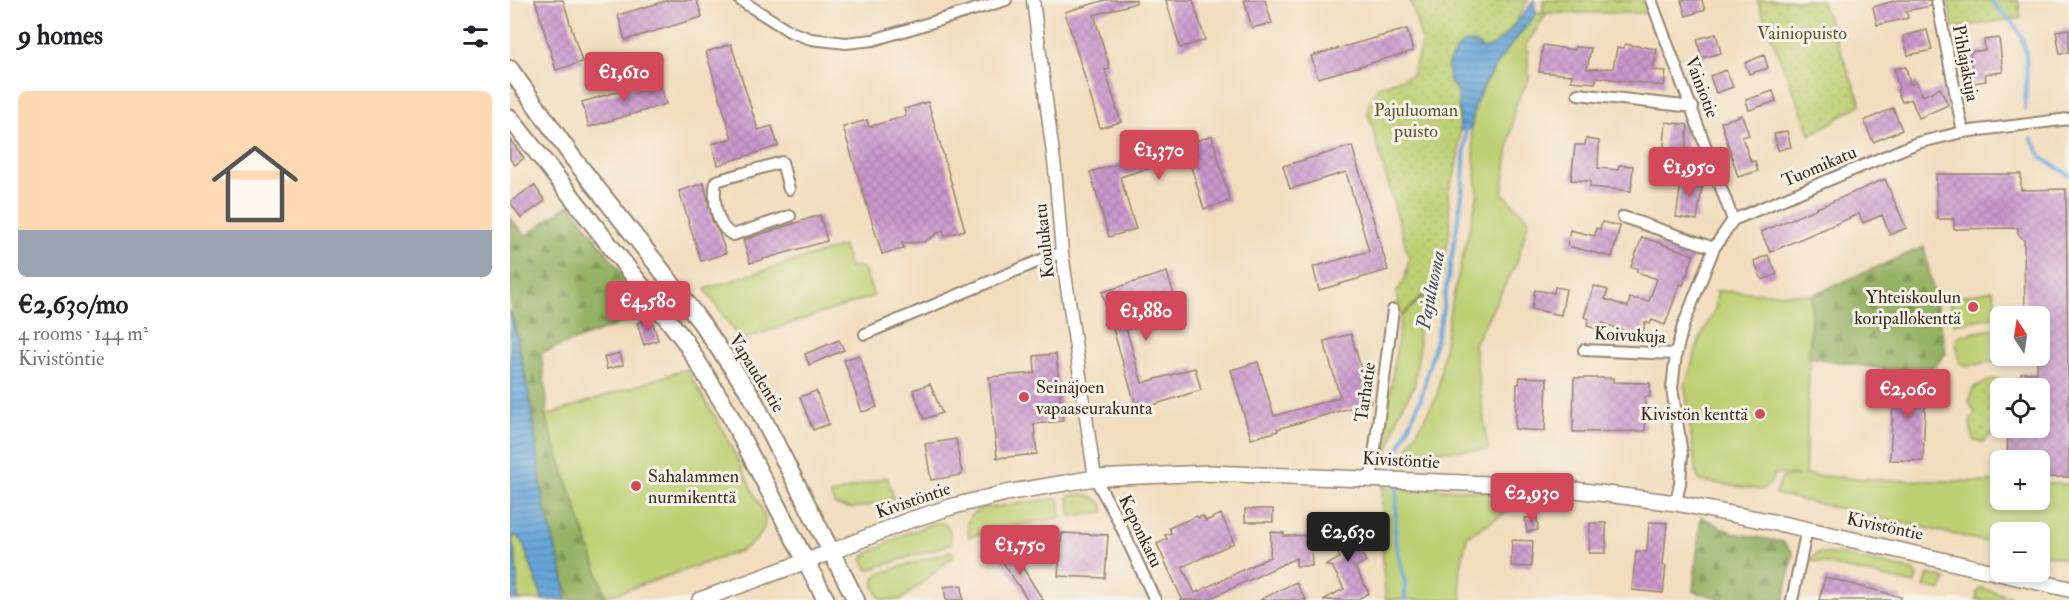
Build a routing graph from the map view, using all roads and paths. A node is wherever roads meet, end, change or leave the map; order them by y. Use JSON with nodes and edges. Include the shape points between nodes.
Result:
{"nodes":[{"id":1,"x":740,"y":0,"type":"edge"},
{"id":2,"x":1006,"y":0,"type":"edge"},
{"id":3,"x":1033,"y":0,"type":"edge"},
{"id":4,"x":1651,"y":0,"type":"edge"},
{"id":5,"x":1937,"y":0,"type":"edge"},
{"id":6,"x":510,"y":69,"type":"edge"},
{"id":7,"x":1578,"y":94,"type":"dead end"},
{"id":8,"x":1693,"y":107,"type":"junction"},
{"id":9,"x":510,"y":118,"type":"edge"},
{"id":10,"x":2069,"y":119,"type":"edge"},
{"id":11,"x":1962,"y":132,"type":"junction"},
{"id":12,"x":789,"y":189,"type":"dead end"},
{"id":13,"x":790,"y":216,"type":"dead end"},
{"id":14,"x":1623,"y":217,"type":"dead end"},
{"id":15,"x":1733,"y":220,"type":"junction"},
{"id":16,"x":1714,"y":248,"type":"junction"},
{"id":17,"x":1062,"y":253,"type":"junction"},
{"id":18,"x":1393,"y":310,"type":"dead end"},
{"id":19,"x":865,"y":334,"type":"dead end"},
{"id":20,"x":1584,"y":350,"type":"dead end"},
{"id":21,"x":1676,"y":354,"type":"junction"},
{"id":22,"x":1095,"y":478,"type":"junction"},
{"id":23,"x":1377,"y":478,"type":"junction"},
{"id":24,"x":1676,"y":503,"type":"junction"},
{"id":25,"x":1807,"y":530,"type":"junction"},
{"id":26,"x":831,"y":552,"type":"junction"},
{"id":27,"x":806,"y":562,"type":"junction"},
{"id":28,"x":2069,"y":589,"type":"edge"},
{"id":29,"x":700,"y":600,"type":"edge"},
{"id":30,"x":826,"y":600,"type":"edge"},
{"id":31,"x":855,"y":600,"type":"edge"},
{"id":32,"x":1155,"y":600,"type":"edge"},
{"id":33,"x":1792,"y":600,"type":"edge"}],
"edges":[{"from":1,"to":2,"type":"street","via":[[791,32],[846,43],[873,40]]},
{"from":3,"to":17,"type":"street","name":"Koulukatu"},
{"from":4,"to":8,"type":"street","name":"Vainiotie"},
{"from":5,"to":11,"type":"street","name":"Pihlajakuja"},
{"from":6,"to":26,"type":"main road","name":"Vapaudentie","via":[[751,395]]},
{"from":7,"to":8,"type":"street"},
{"from":8,"to":15,"type":"street","name":"Vainiotie"},
{"from":9,"to":27,"type":"main road","via":[[684,340],[726,408]]},
{"from":10,"to":11,"type":"street","name":"Tuomikatu"},
{"from":11,"to":15,"type":"street","name":"Tuomikatu","via":[[1917,143]]},
{"from":12,"to":13,"type":"street","via":[[782,162],[716,181],[714,196],[722,226],[733,235]]},
{"from":14,"to":16,"type":"street"},
{"from":15,"to":16,"type":"street"},
{"from":16,"to":21,"type":"street"},
{"from":17,"to":19,"type":"street"},
{"from":17,"to":22,"type":"street","name":"Koulukatu"},
{"from":18,"to":23,"type":"street","name":"Tarhatie"},
{"from":20,"to":21,"type":"street","name":"Koivukuja"},
{"from":21,"to":24,"type":"street","via":[[1672,388],[1682,454]]},
{"from":22,"to":23,"type":"main road","name":"Kivistöntie","via":[[1209,473]]},
{"from":22,"to":26,"type":"main road","name":"Kivistöntie","via":[[954,506]]},
{"from":22,"to":32,"type":"street","name":"Keponkatu"},
{"from":23,"to":24,"type":"main road","name":"Kivistöntie","via":[[1542,486]]},
{"from":24,"to":25,"type":"main road","name":"Kivistöntie"},
{"from":25,"to":28,"type":"main road","name":"Kivistöntie"},
{"from":25,"to":33,"type":"street"},
{"from":26,"to":27,"type":"main road","name":"Kivistöntie"},
{"from":26,"to":31,"type":"main road","name":"Vapaudentie"},
{"from":27,"to":29,"type":"main road","name":"Kivistöntie"},
{"from":27,"to":30,"type":"main road"}]}
